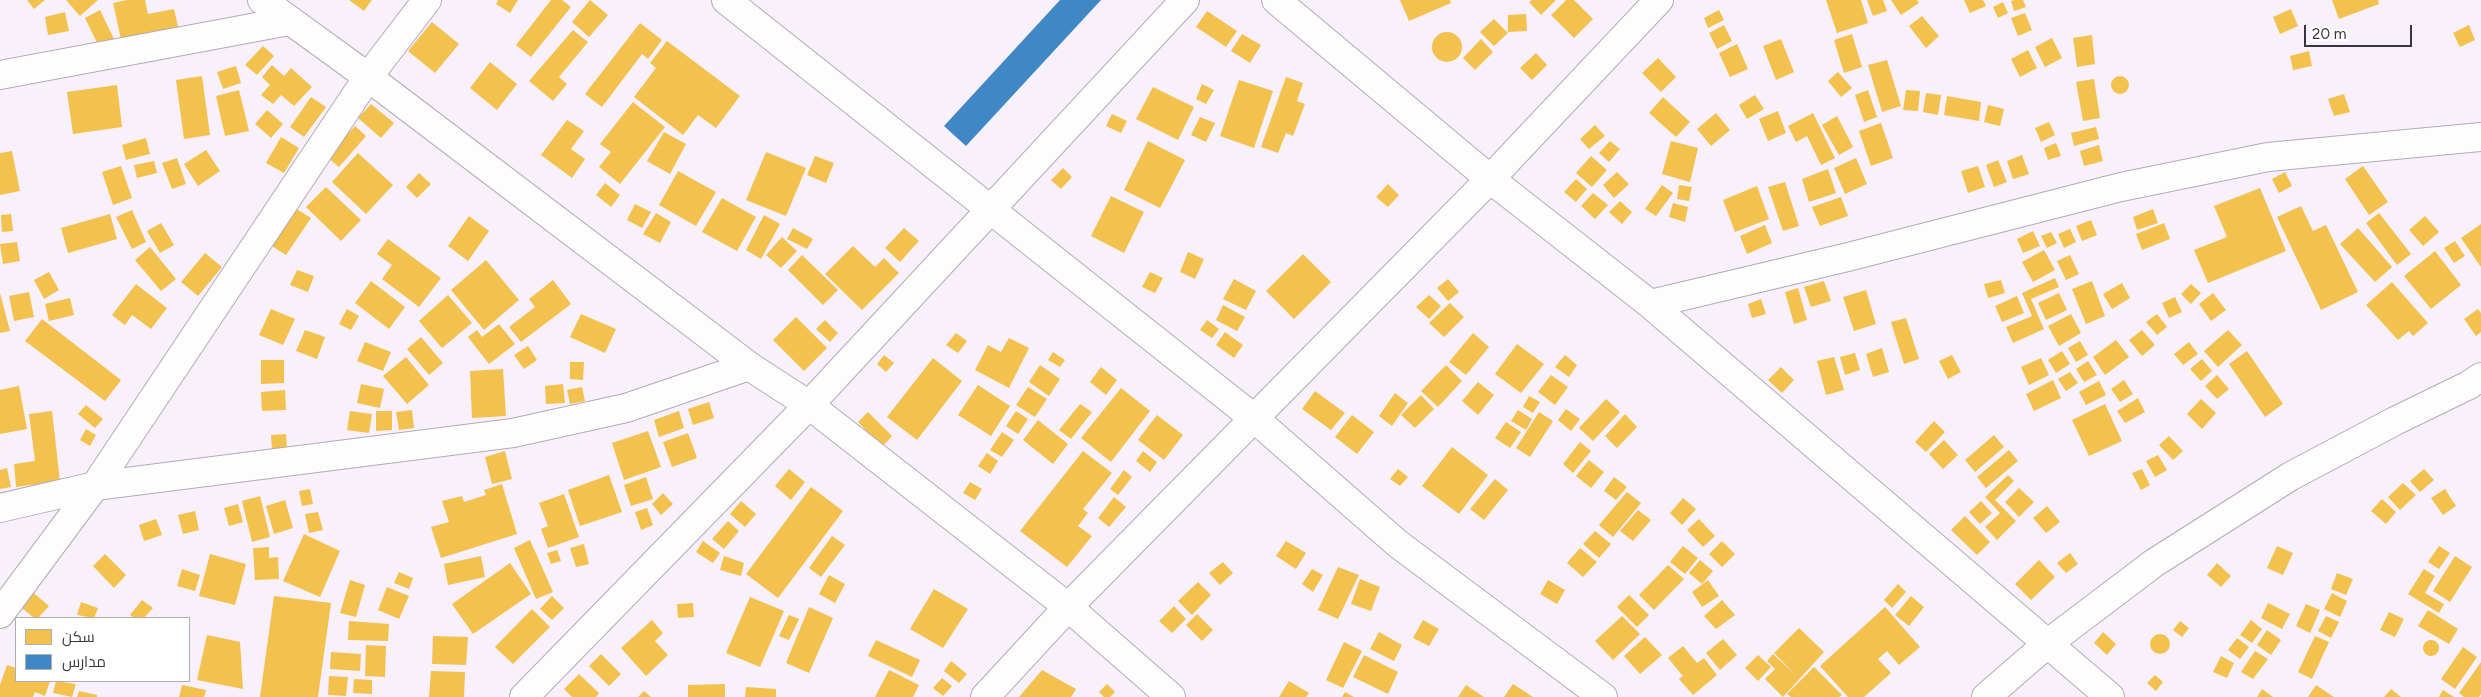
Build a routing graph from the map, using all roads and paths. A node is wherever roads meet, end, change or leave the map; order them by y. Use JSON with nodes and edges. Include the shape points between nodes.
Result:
{"nodes":[{"id":1,"x":262,"y":0,"type":"edge"},
{"id":2,"x":427,"y":0,"type":"edge"},
{"id":3,"x":726,"y":0,"type":"edge"},
{"id":4,"x":1185,"y":0,"type":"edge"},
{"id":5,"x":1276,"y":0,"type":"edge"},
{"id":6,"x":1659,"y":0,"type":"edge"},
{"id":7,"x":289,"y":21,"type":"junction"},
{"id":8,"x":0,"y":75,"type":"edge"},
{"id":9,"x":368,"y":78,"type":"junction"},
{"id":10,"x":2481,"y":137,"type":"edge"},
{"id":11,"x":1490,"y":179,"type":"junction"},
{"id":12,"x":992,"y":210,"type":"junction"},
{"id":13,"x":1650,"y":304,"type":"junction"},
{"id":14,"x":749,"y":366,"type":"junction"},
{"id":15,"x":2481,"y":377,"type":"edge"},
{"id":16,"x":808,"y":405,"type":"junction"},
{"id":17,"x":1255,"y":419,"type":"junction"},
{"id":18,"x":95,"y":486,"type":"junction"},
{"id":19,"x":0,"y":508,"type":"edge"},
{"id":20,"x":1068,"y":607,"type":"junction"},
{"id":21,"x":0,"y":614,"type":"edge"},
{"id":22,"x":2047,"y":644,"type":"junction"},
{"id":23,"x":524,"y":697,"type":"edge"},
{"id":24,"x":985,"y":697,"type":"edge"},
{"id":25,"x":1171,"y":697,"type":"edge"},
{"id":26,"x":1603,"y":697,"type":"edge"},
{"id":27,"x":1986,"y":697,"type":"edge"},
{"id":28,"x":2110,"y":697,"type":"edge"}],
"edges":[{"from":1,"to":7,"type":"street"},
{"from":2,"to":9,"type":"street"},
{"from":3,"to":12,"type":"street"},
{"from":4,"to":12,"type":"street"},
{"from":5,"to":11,"type":"street"},
{"from":6,"to":11,"type":"street"},
{"from":7,"to":8,"type":"street"},
{"from":7,"to":9,"type":"street"},
{"from":9,"to":14,"type":"street"},
{"from":9,"to":18,"type":"street"},
{"from":10,"to":13,"type":"street","via":[[2268,157],[2122,187]]},
{"from":11,"to":13,"type":"street"},
{"from":11,"to":17,"type":"street"},
{"from":12,"to":16,"type":"street"},
{"from":12,"to":17,"type":"street"},
{"from":13,"to":22,"type":"street"},
{"from":14,"to":16,"type":"street"},
{"from":14,"to":18,"type":"street","via":[[626,408],[513,433]]},
{"from":15,"to":22,"type":"street","via":[[2291,476],[2154,563]]},
{"from":16,"to":20,"type":"street"},
{"from":16,"to":23,"type":"street"},
{"from":17,"to":20,"type":"street"},
{"from":17,"to":26,"type":"street","via":[[1398,544]]},
{"from":18,"to":19,"type":"street"},
{"from":18,"to":21,"type":"street"},
{"from":20,"to":24,"type":"street"},
{"from":20,"to":25,"type":"street"},
{"from":22,"to":27,"type":"street"},
{"from":22,"to":28,"type":"street"}]}
